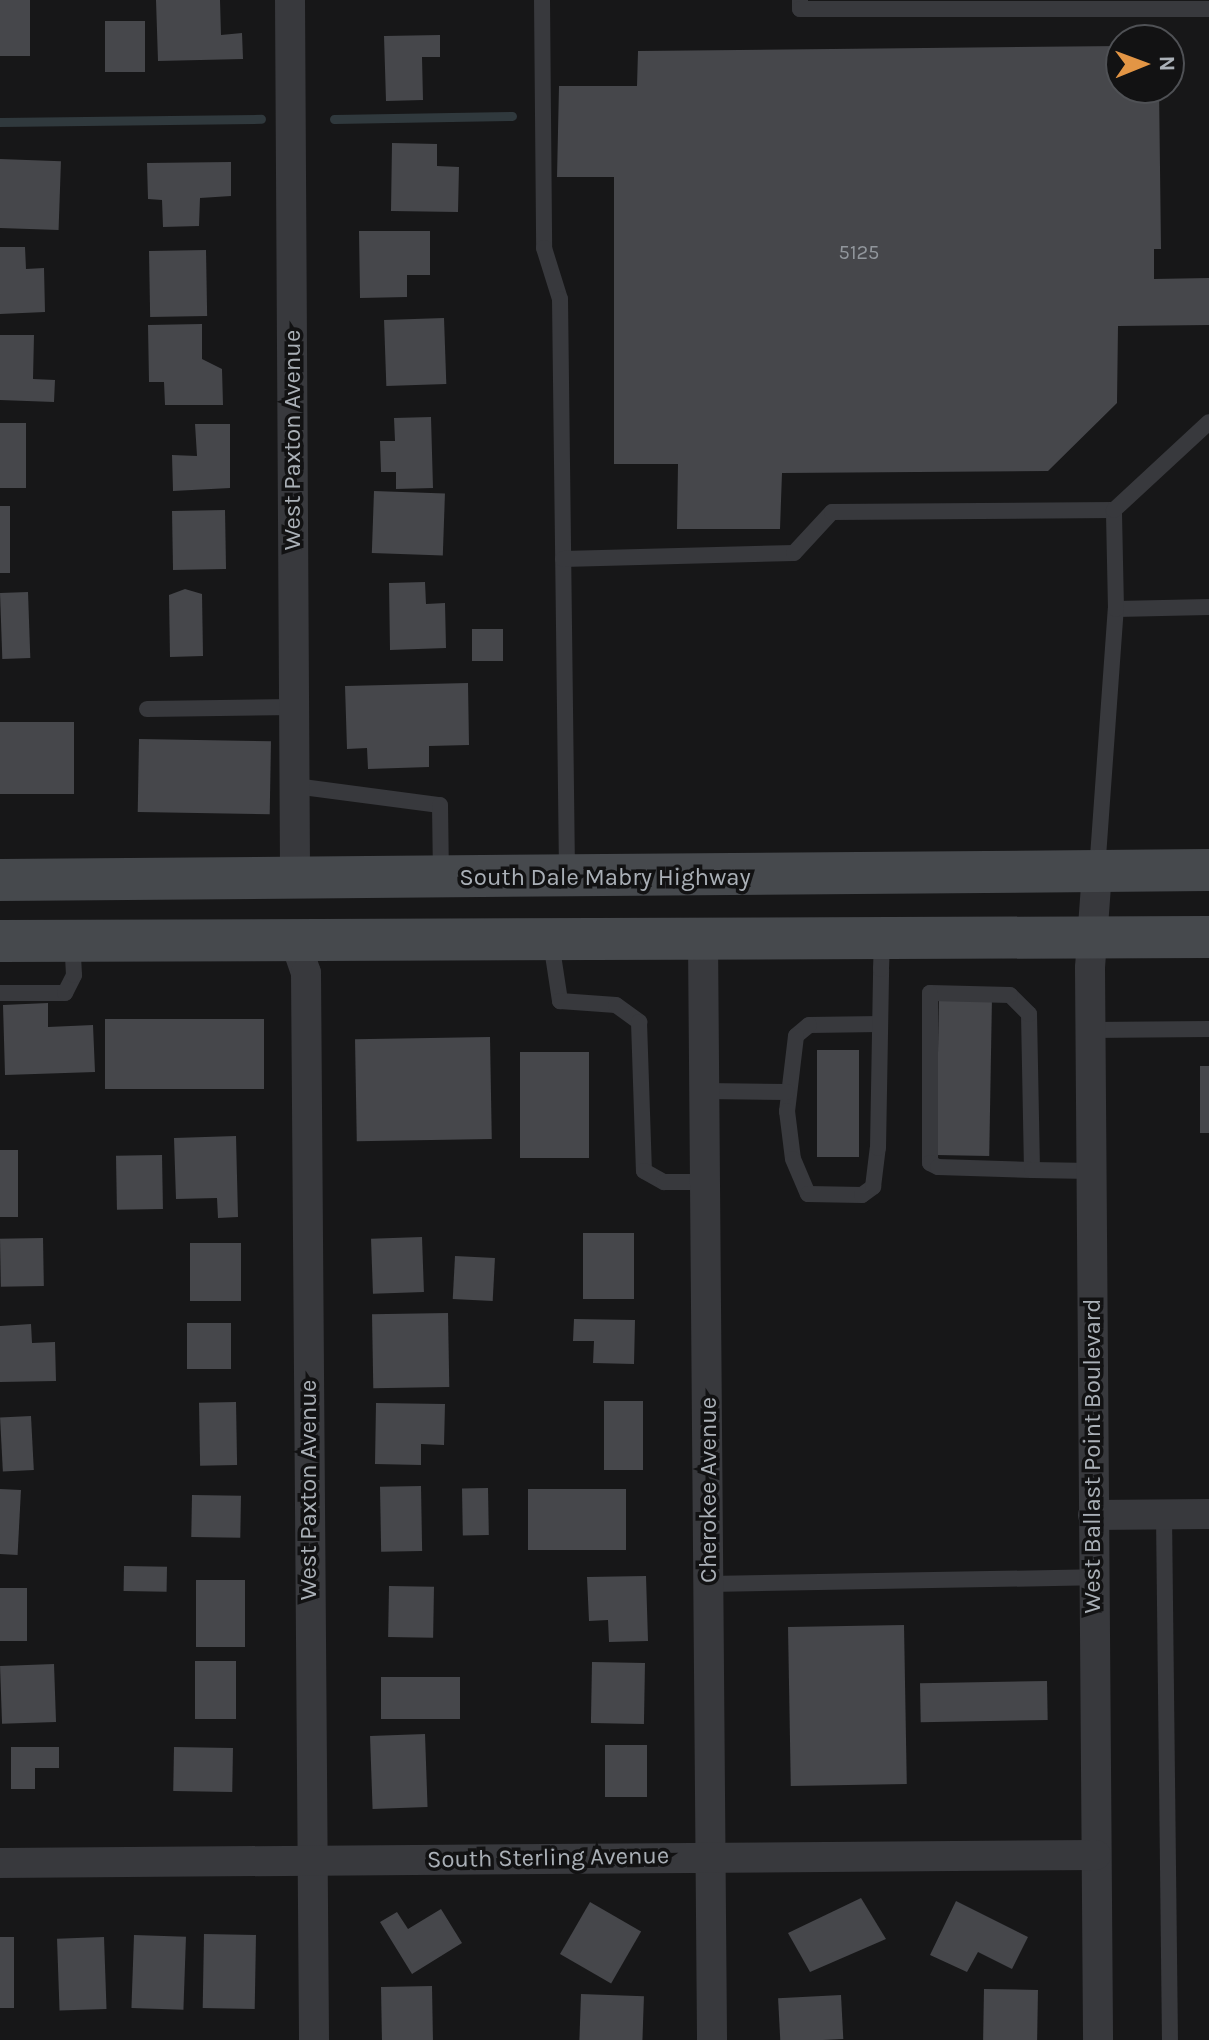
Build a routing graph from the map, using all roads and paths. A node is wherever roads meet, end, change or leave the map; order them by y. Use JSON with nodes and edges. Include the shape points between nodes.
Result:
{"nodes":[{"id":1,"x":290,"y":0,"type":"edge"},
{"id":2,"x":542,"y":0,"type":"edge"},
{"id":3,"x":800,"y":0,"type":"edge"},
{"id":4,"x":1209,"y":9,"type":"edge"},
{"id":5,"x":1209,"y":422,"type":"edge"},
{"id":6,"x":1114,"y":510,"type":"junction"},
{"id":7,"x":563,"y":559,"type":"junction"},
{"id":8,"x":1209,"y":607,"type":"edge"},
{"id":9,"x":1116,"y":609,"type":"junction"},
{"id":10,"x":294,"y":707,"type":"junction"},
{"id":11,"x":147,"y":709,"type":"dead end"},
{"id":12,"x":295,"y":786,"type":"junction"},
{"id":13,"x":1209,"y":870,"type":"edge"},
{"id":14,"x":1097,"y":872,"type":"junction"},
{"id":15,"x":567,"y":878,"type":"junction"},
{"id":16,"x":455,"y":879,"type":"junction"},
{"id":17,"x":0,"y":880,"type":"edge"},
{"id":18,"x":295,"y":880,"type":"junction"},
{"id":19,"x":1092,"y":937,"type":"junction"},
{"id":20,"x":1209,"y":937,"type":"edge"},
{"id":21,"x":882,"y":939,"type":"junction"},
{"id":22,"x":551,"y":940,"type":"junction"},
{"id":23,"x":703,"y":940,"type":"junction"},
{"id":24,"x":0,"y":941,"type":"edge"},
{"id":25,"x":72,"y":941,"type":"junction"},
{"id":26,"x":122,"y":941,"type":"junction"},
{"id":27,"x":295,"y":941,"type":"junction"},
{"id":28,"x":0,"y":993,"type":"edge"},
{"id":29,"x":880,"y":1024,"type":"junction"},
{"id":30,"x":1209,"y":1029,"type":"edge"},
{"id":31,"x":1090,"y":1030,"type":"junction"},
{"id":32,"x":705,"y":1091,"type":"junction"},
{"id":33,"x":787,"y":1092,"type":"junction"},
{"id":34,"x":1032,"y":1170,"type":"junction"},
{"id":35,"x":1091,"y":1171,"type":"junction"},
{"id":36,"x":706,"y":1182,"type":"junction"},
{"id":37,"x":1209,"y":1514,"type":"edge"},
{"id":38,"x":1093,"y":1515,"type":"junction"},
{"id":39,"x":1164,"y":1515,"type":"junction"},
{"id":40,"x":1093,"y":1577,"type":"junction"},
{"id":41,"x":709,"y":1584,"type":"junction"},
{"id":42,"x":1096,"y":1855,"type":"junction"},
{"id":43,"x":710,"y":1857,"type":"junction"},
{"id":44,"x":311,"y":1860,"type":"junction"},
{"id":45,"x":0,"y":1863,"type":"edge"},
{"id":46,"x":314,"y":2040,"type":"edge"},
{"id":47,"x":712,"y":2040,"type":"edge"},
{"id":48,"x":1098,"y":2040,"type":"edge"},
{"id":49,"x":1170,"y":2040,"type":"edge"}],
"edges":[{"from":1,"to":10,"type":"street","name":"West Paxton Avenue"},
{"from":2,"to":7,"type":"lane","via":[[544,248],[560,299]]},
{"from":3,"to":4,"type":"lane","via":[[800,9]]},
{"from":5,"to":6,"type":"lane"},
{"from":6,"to":7,"type":"lane","via":[[832,512],[794,553]]},
{"from":6,"to":9,"type":"lane"},
{"from":7,"to":15,"type":"lane"},
{"from":8,"to":9,"type":"lane"},
{"from":9,"to":14,"type":"lane"},
{"from":10,"to":11,"type":"lane"},
{"from":10,"to":12,"type":"street","name":"West Paxton Avenue"},
{"from":12,"to":16,"type":"lane","via":[[440,805]]},
{"from":12,"to":18,"type":"street","name":"West Paxton Avenue"},
{"from":13,"to":14,"type":"main road","name":"South Dale Mabry Highway"},
{"from":14,"to":15,"type":"main road","name":"South Dale Mabry Highway"},
{"from":14,"to":19,"type":"street","name":"West Ballast Point Boulevard"},
{"from":15,"to":16,"type":"main road","name":"South Dale Mabry Highway"},
{"from":16,"to":18,"type":"main road","name":"South Dale Mabry Highway"},
{"from":16,"to":27,"type":"main road","via":[[340,908],[311,921]]},
{"from":17,"to":18,"type":"main road","name":"South Dale Mabry Highway"},
{"from":18,"to":26,"type":"main road","via":[[287,903],[260,917]]},
{"from":19,"to":20,"type":"main road"},
{"from":19,"to":21,"type":"main road"},
{"from":19,"to":31,"type":"street","name":"West Ballast Point Boulevard"},
{"from":21,"to":23,"type":"main road"},
{"from":21,"to":29,"type":"lane"},
{"from":22,"to":23,"type":"main road"},
{"from":22,"to":27,"type":"main road"},
{"from":22,"to":36,"type":"lane","via":[[560,1001],[616,1005],[639,1022],[644,1171],[664,1182]]},
{"from":23,"to":32,"type":"street","name":"Cherokee Avenue"},
{"from":24,"to":25,"type":"main road"},
{"from":25,"to":26,"type":"main road"},
{"from":25,"to":28,"type":"lane","via":[[74,975],[65,993]]},
{"from":26,"to":27,"type":"main road"},
{"from":27,"to":44,"type":"street","name":"West Paxton Avenue","via":[[306,973]]},
{"from":29,"to":33,"type":"lane","via":[[801,1028]]},
{"from":29,"to":33,"type":"lane","via":[[878,1148],[870,1193],[825,1198],[800,1187]]},
{"from":30,"to":31,"type":"lane"},
{"from":31,"to":35,"type":"street","name":"West Ballast Point Boulevard"},
{"from":32,"to":33,"type":"lane"},
{"from":32,"to":36,"type":"street","name":"Cherokee Avenue"},
{"from":34,"to":34,"type":"lane","via":[[1029,1014],[1010,995],[930,993],[930,1163]]},
{"from":34,"to":35,"type":"lane"},
{"from":35,"to":38,"type":"street","name":"West Ballast Point Boulevard"},
{"from":36,"to":41,"type":"street","name":"Cherokee Avenue"},
{"from":37,"to":39,"type":"street"},
{"from":38,"to":39,"type":"street"},
{"from":38,"to":40,"type":"street","name":"West Ballast Point Boulevard"},
{"from":39,"to":49,"type":"lane"},
{"from":40,"to":41,"type":"lane"},
{"from":40,"to":42,"type":"street","name":"West Ballast Point Boulevard"},
{"from":41,"to":43,"type":"street","name":"Cherokee Avenue"},
{"from":42,"to":43,"type":"street","name":"South Sterling Avenue"},
{"from":42,"to":48,"type":"street","name":"West Ballast Point Boulevard"},
{"from":43,"to":44,"type":"street","name":"South Sterling Avenue"},
{"from":43,"to":47,"type":"street","name":"Cherokee Avenue"},
{"from":44,"to":45,"type":"street","name":"South Sterling Avenue"},
{"from":44,"to":46,"type":"street","name":"West Paxton Avenue"}]}
